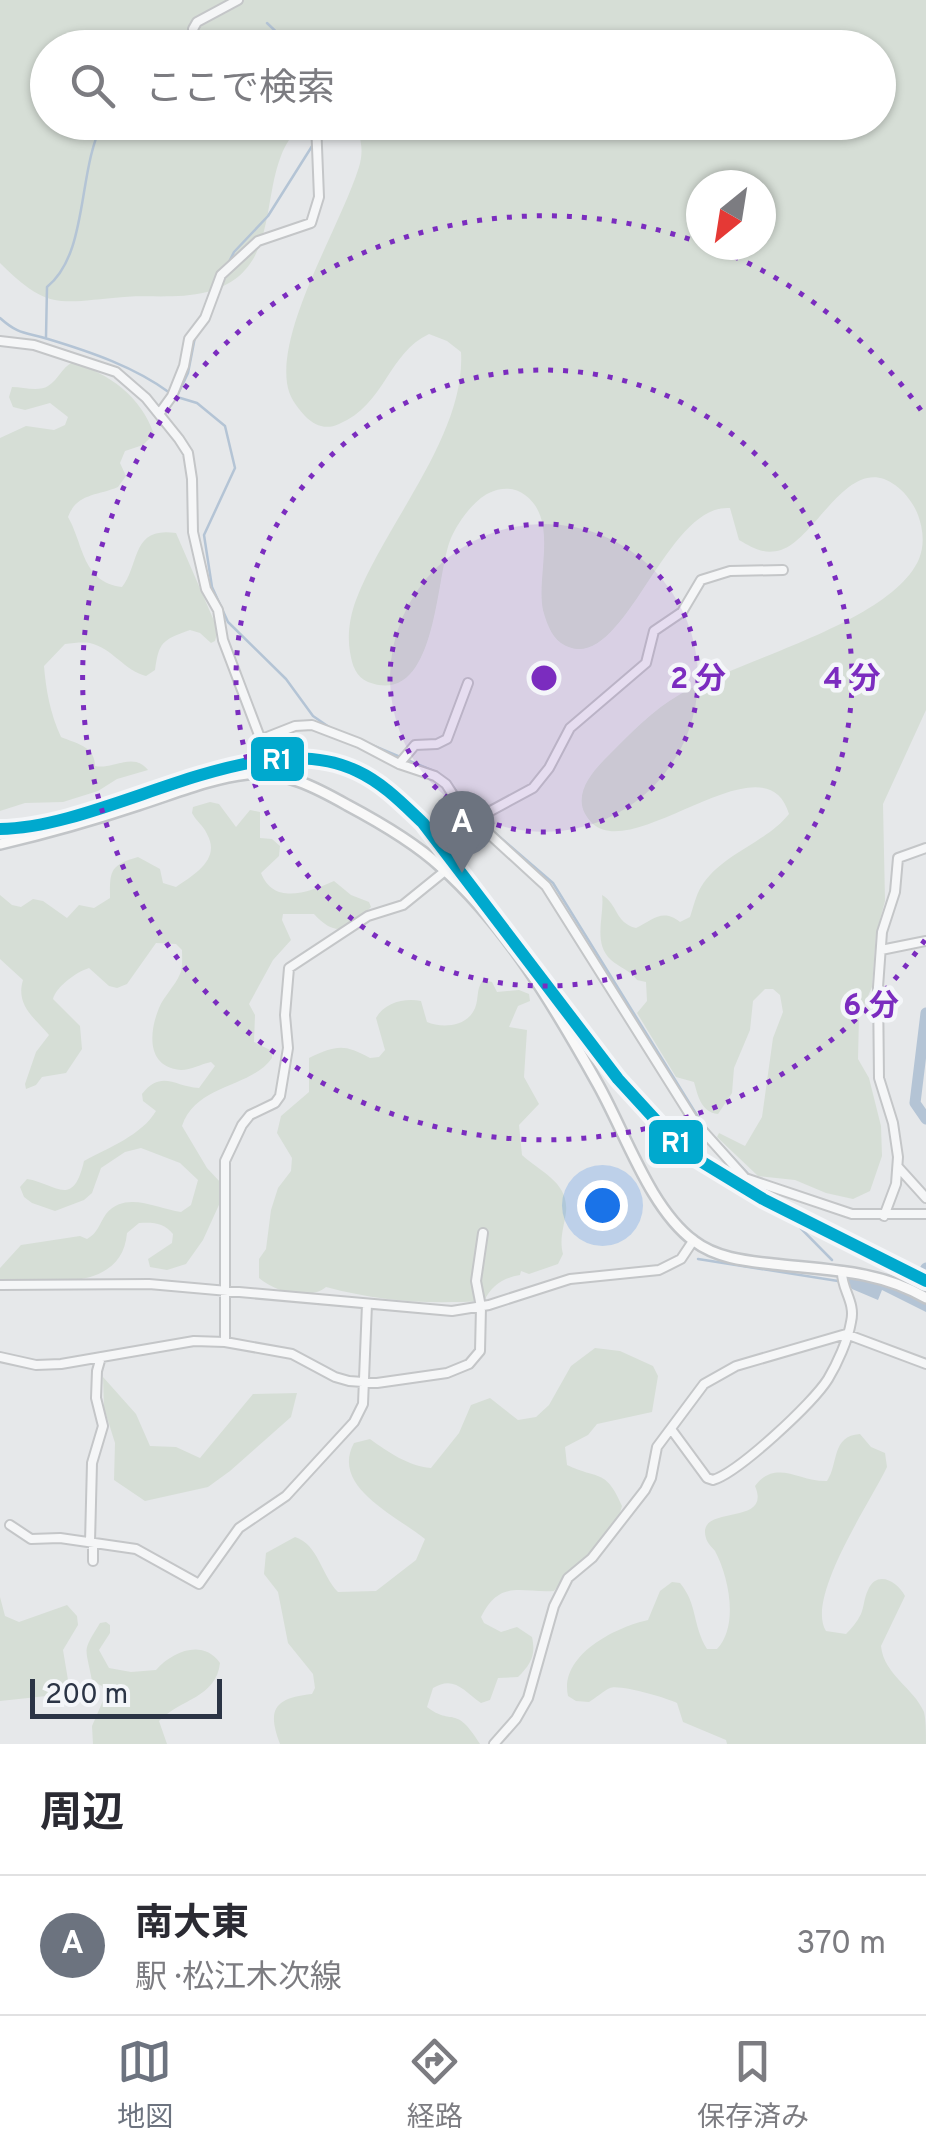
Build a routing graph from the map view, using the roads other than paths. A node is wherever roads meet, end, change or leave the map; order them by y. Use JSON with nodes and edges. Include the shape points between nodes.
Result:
{"nodes":[{"id":1,"x":238,"y":0,"type":"edge"},
{"id":2,"x":193,"y":30,"type":"edge"},
{"id":3,"x":316,"y":140,"type":"edge"},
{"id":4,"x":0,"y":341,"type":"edge"},
{"id":5,"x":159,"y":414,"type":"junction"},
{"id":6,"x":783,"y":570,"type":"dead end"},
{"id":7,"x":468,"y":683,"type":"dead end"},
{"id":8,"x":262,"y":739,"type":"junction"},
{"id":9,"x":400,"y":761,"type":"junction"},
{"id":10,"x":270,"y":764,"type":"junction"},
{"id":11,"x":249,"y":774,"type":"junction"},
{"id":12,"x":288,"y":778,"type":"junction"},
{"id":13,"x":476,"y":818,"type":"junction"},
{"id":14,"x":0,"y":844,"type":"edge"},
{"id":15,"x":926,"y":848,"type":"edge"},
{"id":16,"x":443,"y":869,"type":"junction"},
{"id":17,"x":926,"y":942,"type":"edge"},
{"id":18,"x":880,"y":950,"type":"junction"},
{"id":19,"x":898,"y":1167,"type":"junction"},
{"id":20,"x":926,"y":1198,"type":"edge"},
{"id":21,"x":926,"y":1214,"type":"edge"},
{"id":22,"x":884,"y":1216,"type":"junction"},
{"id":23,"x":483,"y":1232,"type":"dead end"},
{"id":24,"x":693,"y":1241,"type":"junction"},
{"id":25,"x":842,"y":1271,"type":"junction"},
{"id":26,"x":0,"y":1286,"type":"edge"},
{"id":27,"x":226,"y":1291,"type":"junction"},
{"id":28,"x":926,"y":1298,"type":"edge"},
{"id":29,"x":366,"y":1304,"type":"junction"},
{"id":30,"x":482,"y":1306,"type":"junction"},
{"id":31,"x":846,"y":1334,"type":"junction"},
{"id":32,"x":226,"y":1342,"type":"junction"},
{"id":33,"x":101,"y":1356,"type":"junction"},
{"id":34,"x":0,"y":1357,"type":"edge"},
{"id":35,"x":926,"y":1364,"type":"edge"},
{"id":36,"x":364,"y":1383,"type":"junction"},
{"id":37,"x":671,"y":1429,"type":"junction"},
{"id":38,"x":10,"y":1525,"type":"dead end"},
{"id":39,"x":91,"y":1542,"type":"junction"},
{"id":40,"x":93,"y":1561,"type":"dead end"},
{"id":41,"x":494,"y":1744,"type":"edge"}],
"edges":[{"from":1,"to":2,"type":"street"},
{"from":3,"to":5,"type":"street","via":[[318,197],[311,223],[258,241],[221,276]]},
{"from":4,"to":5,"type":"street","via":[[34,344],[116,372]]},
{"from":5,"to":8,"type":"street","via":[[188,453],[193,532],[206,589]]},
{"from":6,"to":13,"type":"street","via":[[730,571],[700,580],[682,612],[654,631],[646,662],[570,728],[542,779]]},
{"from":7,"to":9,"type":"street","via":[[446,738],[415,745]]},
{"from":8,"to":9,"type":"street","via":[[307,724]]},
{"from":8,"to":10,"type":"street"},
{"from":9,"to":13,"type":"street","via":[[446,784]]},
{"from":10,"to":11,"type":"street"},
{"from":10,"to":12,"type":"street","via":[[281,766]]},
{"from":11,"to":12,"type":"main road"},
{"from":11,"to":14,"type":"main road"},
{"from":12,"to":16,"type":"main road","via":[[357,810]]},
{"from":13,"to":16,"type":"street","via":[[434,842]]},
{"from":13,"to":22,"type":"street","via":[[546,886],[694,1121],[745,1178],[852,1214]]},
{"from":15,"to":18,"type":"street","via":[[898,858]]},
{"from":16,"to":24,"type":"main road","via":[[494,924],[550,1004],[666,1210]]},
{"from":16,"to":27,"type":"street","via":[[403,905],[368,916],[289,968],[280,1096],[242,1124],[226,1161]]},
{"from":17,"to":18,"type":"street"},
{"from":18,"to":19,"type":"street","via":[[879,1078]]},
{"from":19,"to":20,"type":"street"},
{"from":19,"to":22,"type":"street"},
{"from":21,"to":22,"type":"street"},
{"from":23,"to":30,"type":"street","via":[[476,1282]]},
{"from":24,"to":25,"type":"main road","via":[[734,1258]]},
{"from":24,"to":30,"type":"street","via":[[681,1258],[659,1270],[570,1280]]},
{"from":25,"to":28,"type":"main road","via":[[892,1281]]},
{"from":25,"to":31,"type":"street","via":[[851,1298]]},
{"from":26,"to":27,"type":"street","via":[[126,1283]]},
{"from":27,"to":29,"type":"street"},
{"from":27,"to":32,"type":"street"},
{"from":29,"to":30,"type":"street","via":[[436,1311]]},
{"from":29,"to":36,"type":"street"},
{"from":30,"to":36,"type":"street","via":[[480,1351],[469,1364]]},
{"from":31,"to":35,"type":"street"},
{"from":31,"to":37,"type":"street","via":[[713,1377]]},
{"from":31,"to":37,"type":"street","via":[[823,1386],[719,1479],[707,1478]]},
{"from":32,"to":33,"type":"street"},
{"from":32,"to":36,"type":"street","via":[[292,1354],[335,1377]]},
{"from":33,"to":34,"type":"street","via":[[61,1364]]},
{"from":33,"to":39,"type":"street","via":[[96,1398],[103,1426],[92,1463]]},
{"from":36,"to":39,"type":"street","via":[[354,1422],[286,1496],[238,1528],[199,1584],[136,1549]]},
{"from":37,"to":41,"type":"street","via":[[657,1446],[645,1490],[557,1596],[528,1698]]},
{"from":38,"to":39,"type":"street","via":[[30,1538]]},
{"from":39,"to":40,"type":"street"}]}
